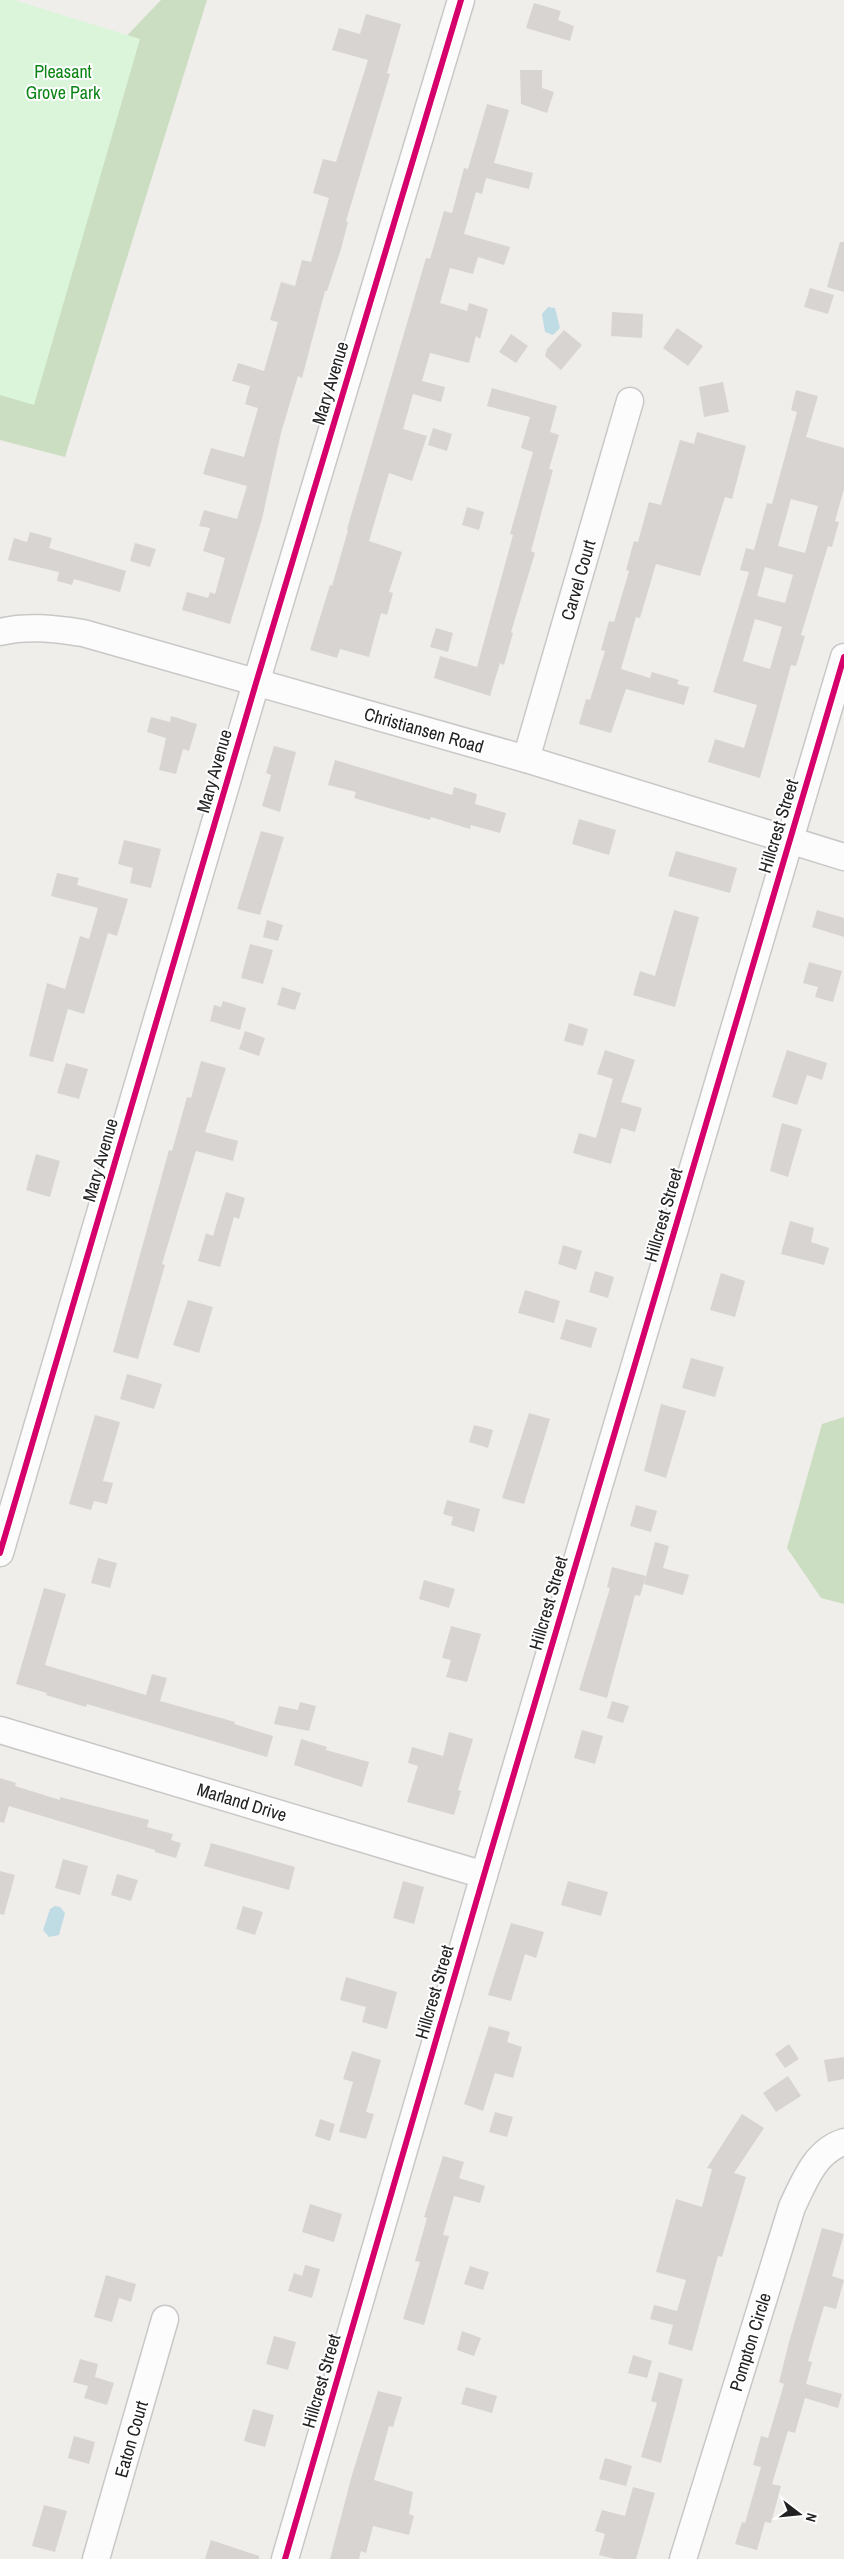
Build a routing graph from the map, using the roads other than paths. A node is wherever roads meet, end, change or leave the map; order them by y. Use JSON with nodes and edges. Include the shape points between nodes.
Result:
{"nodes":[{"id":1,"x":461,"y":0,"type":"edge"},
{"id":2,"x":630,"y":401,"type":"dead end"},
{"id":3,"x":0,"y":632,"type":"edge"},
{"id":4,"x":844,"y":657,"type":"edge"},
{"id":5,"x":256,"y":683,"type":"junction"},
{"id":6,"x":526,"y":759,"type":"junction"},
{"id":7,"x":789,"y":840,"type":"junction"},
{"id":8,"x":844,"y":857,"type":"edge"},
{"id":9,"x":0,"y":1552,"type":"edge"},
{"id":10,"x":0,"y":1730,"type":"edge"},
{"id":11,"x":484,"y":1874,"type":"junction"},
{"id":12,"x":844,"y":2142,"type":"edge"},
{"id":13,"x":165,"y":2318,"type":"dead end"},
{"id":14,"x":96,"y":2559,"type":"edge"},
{"id":15,"x":285,"y":2559,"type":"edge"},
{"id":16,"x":683,"y":2559,"type":"edge"}],
"edges":[{"from":1,"to":5,"type":"street","name":"Mary Avenue"},
{"from":2,"to":6,"type":"street","name":"Carvel Court"},
{"from":3,"to":5,"type":"street","name":"Christiansen Road","via":[[46,628],[83,633]]},
{"from":4,"to":7,"type":"street","name":"Hillcrest Street"},
{"from":5,"to":6,"type":"street","name":"Christiansen Road"},
{"from":5,"to":9,"type":"street","name":"Mary Avenue"},
{"from":6,"to":7,"type":"street","name":"Christiansen Road"},
{"from":7,"to":8,"type":"street","name":"Christiansen Road"},
{"from":7,"to":11,"type":"street","name":"Hillcrest Street"},
{"from":10,"to":11,"type":"street","name":"Marland Drive"},
{"from":11,"to":15,"type":"street","name":"Hillcrest Street"},
{"from":12,"to":16,"type":"street","name":"Pompton Circle","via":[[835,2145],[811,2167],[792,2207]]},
{"from":13,"to":14,"type":"street","name":"Eaton Court"}]}
